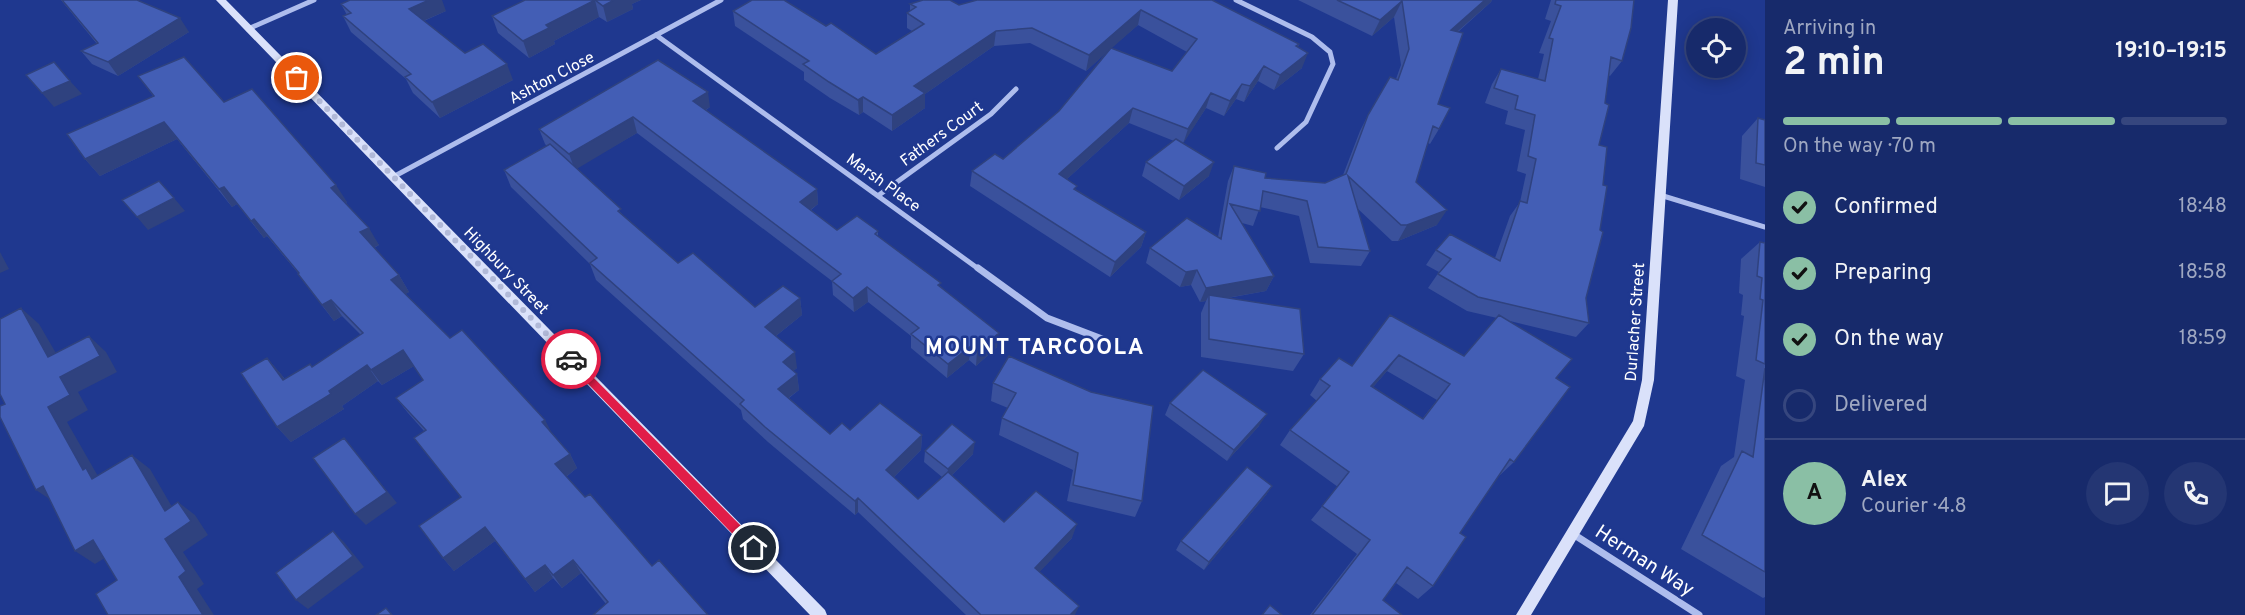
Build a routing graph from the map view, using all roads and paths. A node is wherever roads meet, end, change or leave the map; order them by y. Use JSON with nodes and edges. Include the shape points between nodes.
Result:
{"nodes":[{"id":1,"x":221,"y":0,"type":"edge"},
{"id":2,"x":314,"y":0,"type":"edge"},
{"id":3,"x":721,"y":0,"type":"edge"},
{"id":4,"x":1236,"y":0,"type":"edge"},
{"id":5,"x":1673,"y":0,"type":"edge"},
{"id":6,"x":248,"y":28,"type":"junction"},
{"id":7,"x":657,"y":35,"type":"junction"},
{"id":8,"x":1016,"y":89,"type":"dead end"},
{"id":9,"x":1277,"y":148,"type":"dead end"},
{"id":10,"x":393,"y":177,"type":"junction"},
{"id":11,"x":879,"y":195,"type":"junction"},
{"id":12,"x":1660,"y":195,"type":"junction"},
{"id":13,"x":1765,"y":226,"type":"edge"},
{"id":14,"x":1102,"y":339,"type":"dead end"},
{"id":15,"x":1573,"y":534,"type":"junction"},
{"id":16,"x":820,"y":615,"type":"edge"},
{"id":17,"x":1523,"y":615,"type":"edge"},
{"id":18,"x":1699,"y":615,"type":"edge"}],
"edges":[{"from":1,"to":6,"type":"street","name":"Highbury Street"},
{"from":2,"to":6,"type":"street"},
{"from":3,"to":7,"type":"street","name":"Ashton Close"},
{"from":4,"to":9,"type":"street","via":[[1312,37],[1330,52],[1333,64],[1306,122]]},
{"from":5,"to":12,"type":"street","name":"Durlacher Street"},
{"from":6,"to":10,"type":"street","name":"Highbury Street"},
{"from":7,"to":10,"type":"street","name":"Ashton Close"},
{"from":7,"to":11,"type":"street","name":"Marsh Place"},
{"from":8,"to":11,"type":"street","name":"Fathers Court","via":[[992,114]]},
{"from":10,"to":16,"type":"street","name":"Highbury Street"},
{"from":11,"to":14,"type":"street","name":"Marsh Place","via":[[1047,318]]},
{"from":12,"to":13,"type":"street"},
{"from":12,"to":15,"type":"street","name":"Durlacher Street","via":[[1648,380],[1639,422]]},
{"from":15,"to":17,"type":"street","name":"Durlacher Street"},
{"from":15,"to":18,"type":"street","name":"Herman Way"}]}
